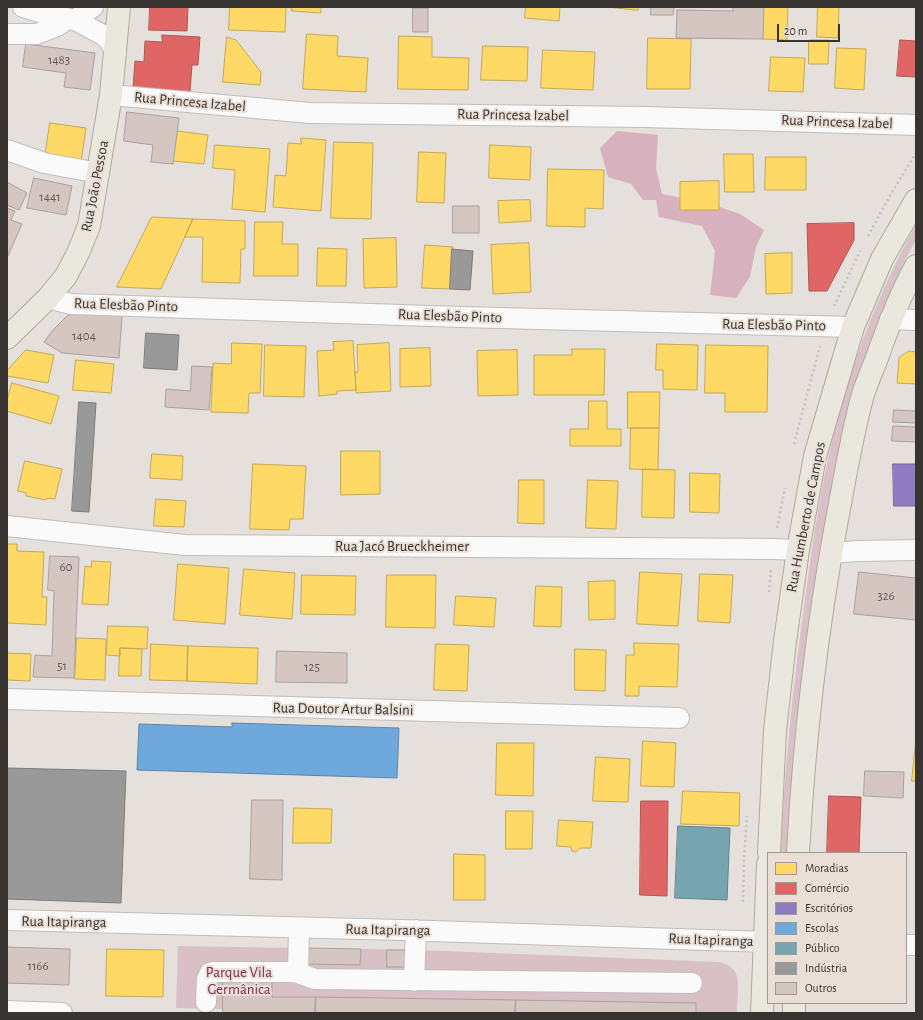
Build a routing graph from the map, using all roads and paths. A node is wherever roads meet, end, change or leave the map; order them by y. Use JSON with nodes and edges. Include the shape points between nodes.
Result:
{"nodes":[{"id":1,"x":23,"y":7,"type":"edge"},
{"id":2,"x":93,"y":7,"type":"edge"},
{"id":3,"x":120,"y":7,"type":"edge"},
{"id":4,"x":71,"y":20,"type":"junction"},
{"id":5,"x":7,"y":34,"type":"edge"},
{"id":6,"x":116,"y":53,"type":"junction"},
{"id":7,"x":111,"y":95,"type":"junction"},
{"id":8,"x":916,"y":125,"type":"edge"},
{"id":9,"x":7,"y":150,"type":"edge"},
{"id":10,"x":99,"y":173,"type":"junction"},
{"id":11,"x":916,"y":200,"type":"edge"},
{"id":12,"x":916,"y":266,"type":"edge"},
{"id":13,"x":48,"y":298,"type":"junction"},
{"id":14,"x":890,"y":319,"type":"junction"},
{"id":15,"x":916,"y":320,"type":"edge"},
{"id":16,"x":853,"y":327,"type":"junction"},
{"id":17,"x":7,"y":338,"type":"edge"},
{"id":18,"x":7,"y":526,"type":"edge"},
{"id":19,"x":798,"y":550,"type":"junction"},
{"id":20,"x":916,"y":550,"type":"edge"},
{"id":21,"x":831,"y":553,"type":"junction"},
{"id":22,"x":7,"y":699,"type":"edge"},
{"id":23,"x":679,"y":718,"type":"dead end"},
{"id":24,"x":768,"y":852,"type":"edge"},
{"id":25,"x":798,"y":852,"type":"edge"},
{"id":26,"x":767,"y":903,"type":"edge"},
{"id":27,"x":7,"y":920,"type":"edge"},
{"id":28,"x":299,"y":928,"type":"junction"},
{"id":29,"x":416,"y":930,"type":"junction"},
{"id":30,"x":766,"y":942,"type":"edge"},
{"id":31,"x":298,"y":973,"type":"junction"},
{"id":32,"x":414,"y":981,"type":"junction"},
{"id":33,"x":692,"y":983,"type":"dead end"},
{"id":34,"x":206,"y":1002,"type":"dead end"},
{"id":35,"x":7,"y":1011,"type":"edge"},
{"id":36,"x":62,"y":1013,"type":"edge"},
{"id":37,"x":762,"y":1013,"type":"edge"}],
"edges":[{"from":1,"to":4,"type":"street"},
{"from":2,"to":4,"type":"street"},
{"from":3,"to":6,"type":"main road","name":"Rua João Pessoa"},
{"from":4,"to":5,"type":"street","via":[[37,34]]},
{"from":4,"to":6,"type":"street","via":[[103,35]]},
{"from":6,"to":7,"type":"main road","name":"Rua João Pessoa"},
{"from":7,"to":8,"type":"street","name":"Rua Princesa Izabel","via":[[310,113],[645,117]]},
{"from":7,"to":10,"type":"main road","name":"Rua João Pessoa"},
{"from":9,"to":10,"type":"street","via":[[44,163]]},
{"from":10,"to":13,"type":"main road","name":"Rua João Pessoa","via":[[89,226],[78,253],[66,276]]},
{"from":11,"to":16,"type":"main road","name":"Rua Humberto de Campos","via":[[882,259]]},
{"from":12,"to":14,"type":"main road","name":"Rua Humberto de Campos"},
{"from":13,"to":16,"type":"street","name":"Rua Elesbão Pinto","via":[[71,304]]},
{"from":13,"to":17,"type":"main road","name":"Rua João Pessoa"},
{"from":14,"to":15,"type":"street"},
{"from":14,"to":21,"type":"main road","name":"Rua Humberto de Campos","via":[[862,397]]},
{"from":16,"to":19,"type":"main road","name":"Rua Humberto de Campos","via":[[815,456]]},
{"from":18,"to":19,"type":"street","name":"Rua Jacó Brueckheimer","via":[[185,545]]},
{"from":19,"to":24,"type":"main road","name":"Rua Humberto de Campos","via":[[775,730]]},
{"from":20,"to":21,"type":"street"},
{"from":21,"to":25,"type":"main road","name":"Rua Humberto de Campos","via":[[808,722]]},
{"from":22,"to":23,"type":"street","name":"Rua Doutor Artur Balsini"},
{"from":26,"to":30,"type":"main road"},
{"from":27,"to":28,"type":"street","name":"Rua Itapiranga"},
{"from":28,"to":29,"type":"street","name":"Rua Itapiranga"},
{"from":28,"to":31,"type":"street"},
{"from":29,"to":30,"type":"street","name":"Rua Itapiranga"},
{"from":29,"to":32,"type":"street"},
{"from":30,"to":37,"type":"main road"},
{"from":31,"to":32,"type":"street","via":[[315,979]]},
{"from":31,"to":34,"type":"street","via":[[210,973],[207,979]]},
{"from":32,"to":33,"type":"street"},
{"from":35,"to":36,"type":"street"}]}
